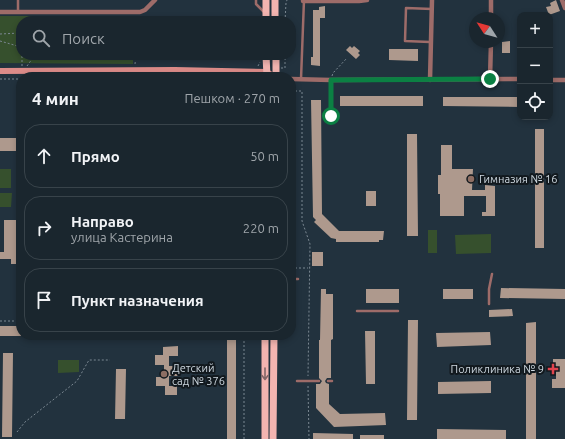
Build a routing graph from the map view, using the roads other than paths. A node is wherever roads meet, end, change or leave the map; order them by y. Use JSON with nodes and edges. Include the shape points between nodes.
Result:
{"nodes":[{"id":1,"x":18,"y":0,"type":"edge"},
{"id":2,"x":155,"y":0,"type":"edge"},
{"id":3,"x":256,"y":0,"type":"edge"},
{"id":4,"x":266,"y":0,"type":"edge"},
{"id":5,"x":275,"y":0,"type":"edge"},
{"id":6,"x":367,"y":0,"type":"edge"},
{"id":7,"x":432,"y":0,"type":"edge"},
{"id":8,"x":491,"y":0,"type":"edge"},
{"id":9,"x":562,"y":0,"type":"edge"},
{"id":10,"x":303,"y":1,"type":"edge"},
{"id":11,"x":565,"y":8,"type":"edge"},
{"id":12,"x":432,"y":9,"type":"junction"},
{"id":13,"x":0,"y":12,"type":"edge"},
{"id":14,"x":18,"y":12,"type":"junction"},
{"id":15,"x":491,"y":12,"type":"edge"},
{"id":16,"x":265,"y":16,"type":"edge"},
{"id":17,"x":266,"y":16,"type":"edge"},
{"id":18,"x":275,"y":16,"type":"edge"},
{"id":19,"x":431,"y":42,"type":"junction"},
{"id":20,"x":491,"y":48,"type":"edge"},
{"id":21,"x":266,"y":60,"type":"edge"},
{"id":22,"x":276,"y":60,"type":"edge"},
{"id":23,"x":0,"y":71,"type":"edge"},
{"id":24,"x":211,"y":72,"type":"edge"},
{"id":25,"x":266,"y":72,"type":"edge"},
{"id":26,"x":275,"y":72,"type":"edge"},
{"id":27,"x":296,"y":79,"type":"edge"},
{"id":28,"x":301,"y":79,"type":"junction"},
{"id":29,"x":490,"y":79,"type":"junction"},
{"id":30,"x":517,"y":79,"type":"edge"},
{"id":31,"x":331,"y":80,"type":"junction"},
{"id":32,"x":430,"y":80,"type":"junction"},
{"id":33,"x":553,"y":80,"type":"edge"},
{"id":34,"x":565,"y":80,"type":"edge"},
{"id":35,"x":331,"y":116,"type":"dead end"},
{"id":36,"x":492,"y":274,"type":"dead end"},
{"id":37,"x":489,"y":304,"type":"dead end"},
{"id":38,"x":356,"y":311,"type":"dead end"},
{"id":39,"x":398,"y":311,"type":"dead end"},
{"id":40,"x":265,"y":340,"type":"edge"},
{"id":41,"x":274,"y":340,"type":"edge"},
{"id":42,"x":297,"y":381,"type":"dead end"},
{"id":43,"x":319,"y":381,"type":"dead end"},
{"id":44,"x":328,"y":381,"type":"dead end"},
{"id":45,"x":332,"y":381,"type":"dead end"},
{"id":46,"x":265,"y":439,"type":"edge"},
{"id":47,"x":272,"y":439,"type":"edge"}],
"edges":[{"from":1,"to":14,"type":"lane"},
{"from":2,"to":14,"type":"street","via":[[140,12]]},
{"from":3,"to":16,"type":"lane"},
{"from":4,"to":17,"type":"main road"},
{"from":5,"to":18,"type":"main road"},
{"from":6,"to":10,"type":"street"},
{"from":7,"to":12,"type":"street"},
{"from":8,"to":15,"type":"street"},
{"from":9,"to":11,"type":"street"},
{"from":10,"to":28,"type":"lane"},
{"from":12,"to":19,"type":"street"},
{"from":12,"to":19,"type":"lane","via":[[406,8],[405,41]]},
{"from":13,"to":14,"type":"street"},
{"from":19,"to":32,"type":"street"},
{"from":20,"to":29,"type":"street"},
{"from":21,"to":25,"type":"main road"},
{"from":22,"to":26,"type":"main road"},
{"from":23,"to":24,"type":"street"},
{"from":27,"to":28,"type":"street"},
{"from":28,"to":31,"type":"street"},
{"from":29,"to":30,"type":"street"},
{"from":29,"to":32,"type":"street"},
{"from":31,"to":32,"type":"street"},
{"from":31,"to":35,"type":"lane"},
{"from":33,"to":34,"type":"street"},
{"from":36,"to":37,"type":"lane"},
{"from":38,"to":39,"type":"lane"},
{"from":40,"to":46,"type":"main road","one_way":true},
{"from":41,"to":47,"type":"main road"},
{"from":42,"to":43,"type":"lane"},
{"from":44,"to":45,"type":"lane"}]}
